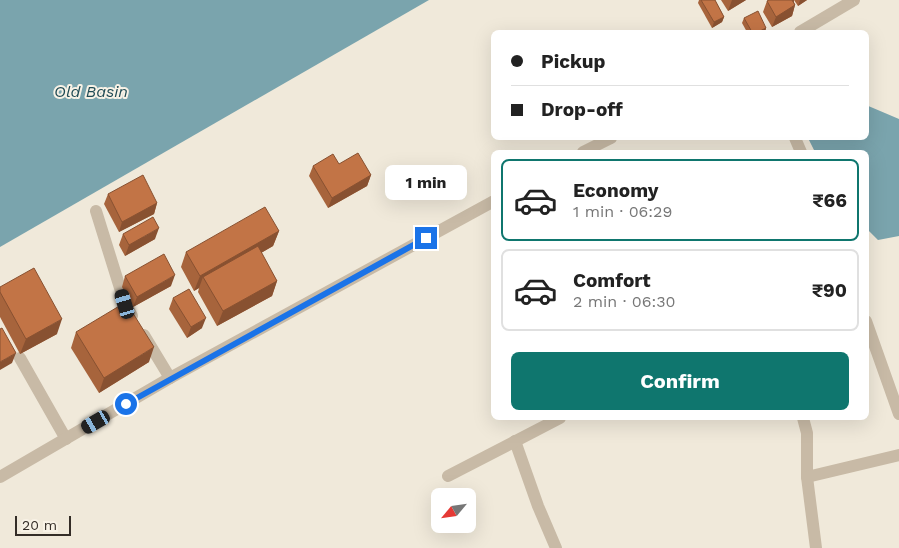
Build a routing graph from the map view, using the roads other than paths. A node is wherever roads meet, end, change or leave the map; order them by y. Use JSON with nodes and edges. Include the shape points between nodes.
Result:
{"nodes":[{"id":1,"x":854,"y":0,"type":"edge"},
{"id":2,"x":803,"y":30,"type":"edge"},
{"id":3,"x":607,"y":140,"type":"edge"},
{"id":4,"x":587,"y":150,"type":"edge"},
{"id":5,"x":491,"y":203,"type":"edge"},
{"id":6,"x":96,"y":211,"type":"dead end"},
{"id":7,"x":869,"y":329,"type":"edge"},
{"id":8,"x":20,"y":358,"type":"dead end"},
{"id":9,"x":170,"y":378,"type":"junction"},
{"id":10,"x":899,"y":414,"type":"edge"},
{"id":11,"x":556,"y":420,"type":"edge"},
{"id":12,"x":804,"y":420,"type":"edge"},
{"id":13,"x":66,"y":439,"type":"junction"},
{"id":14,"x":516,"y":441,"type":"junction"},
{"id":15,"x":899,"y":455,"type":"edge"},
{"id":16,"x":448,"y":476,"type":"dead end"},
{"id":17,"x":0,"y":477,"type":"edge"},
{"id":18,"x":807,"y":477,"type":"junction"},
{"id":19,"x":556,"y":548,"type":"edge"},
{"id":20,"x":816,"y":548,"type":"edge"}],
"edges":[{"from":1,"to":2,"type":"street"},
{"from":3,"to":4,"type":"street"},
{"from":5,"to":9,"type":"street"},
{"from":6,"to":9,"type":"street","via":[[125,304]]},
{"from":7,"to":10,"type":"street"},
{"from":8,"to":13,"type":"street"},
{"from":9,"to":13,"type":"street"},
{"from":11,"to":14,"type":"street"},
{"from":12,"to":18,"type":"street","via":[[807,433]]},
{"from":13,"to":17,"type":"street"},
{"from":14,"to":16,"type":"street"},
{"from":14,"to":19,"type":"street"},
{"from":15,"to":18,"type":"street"},
{"from":18,"to":20,"type":"street"}]}
